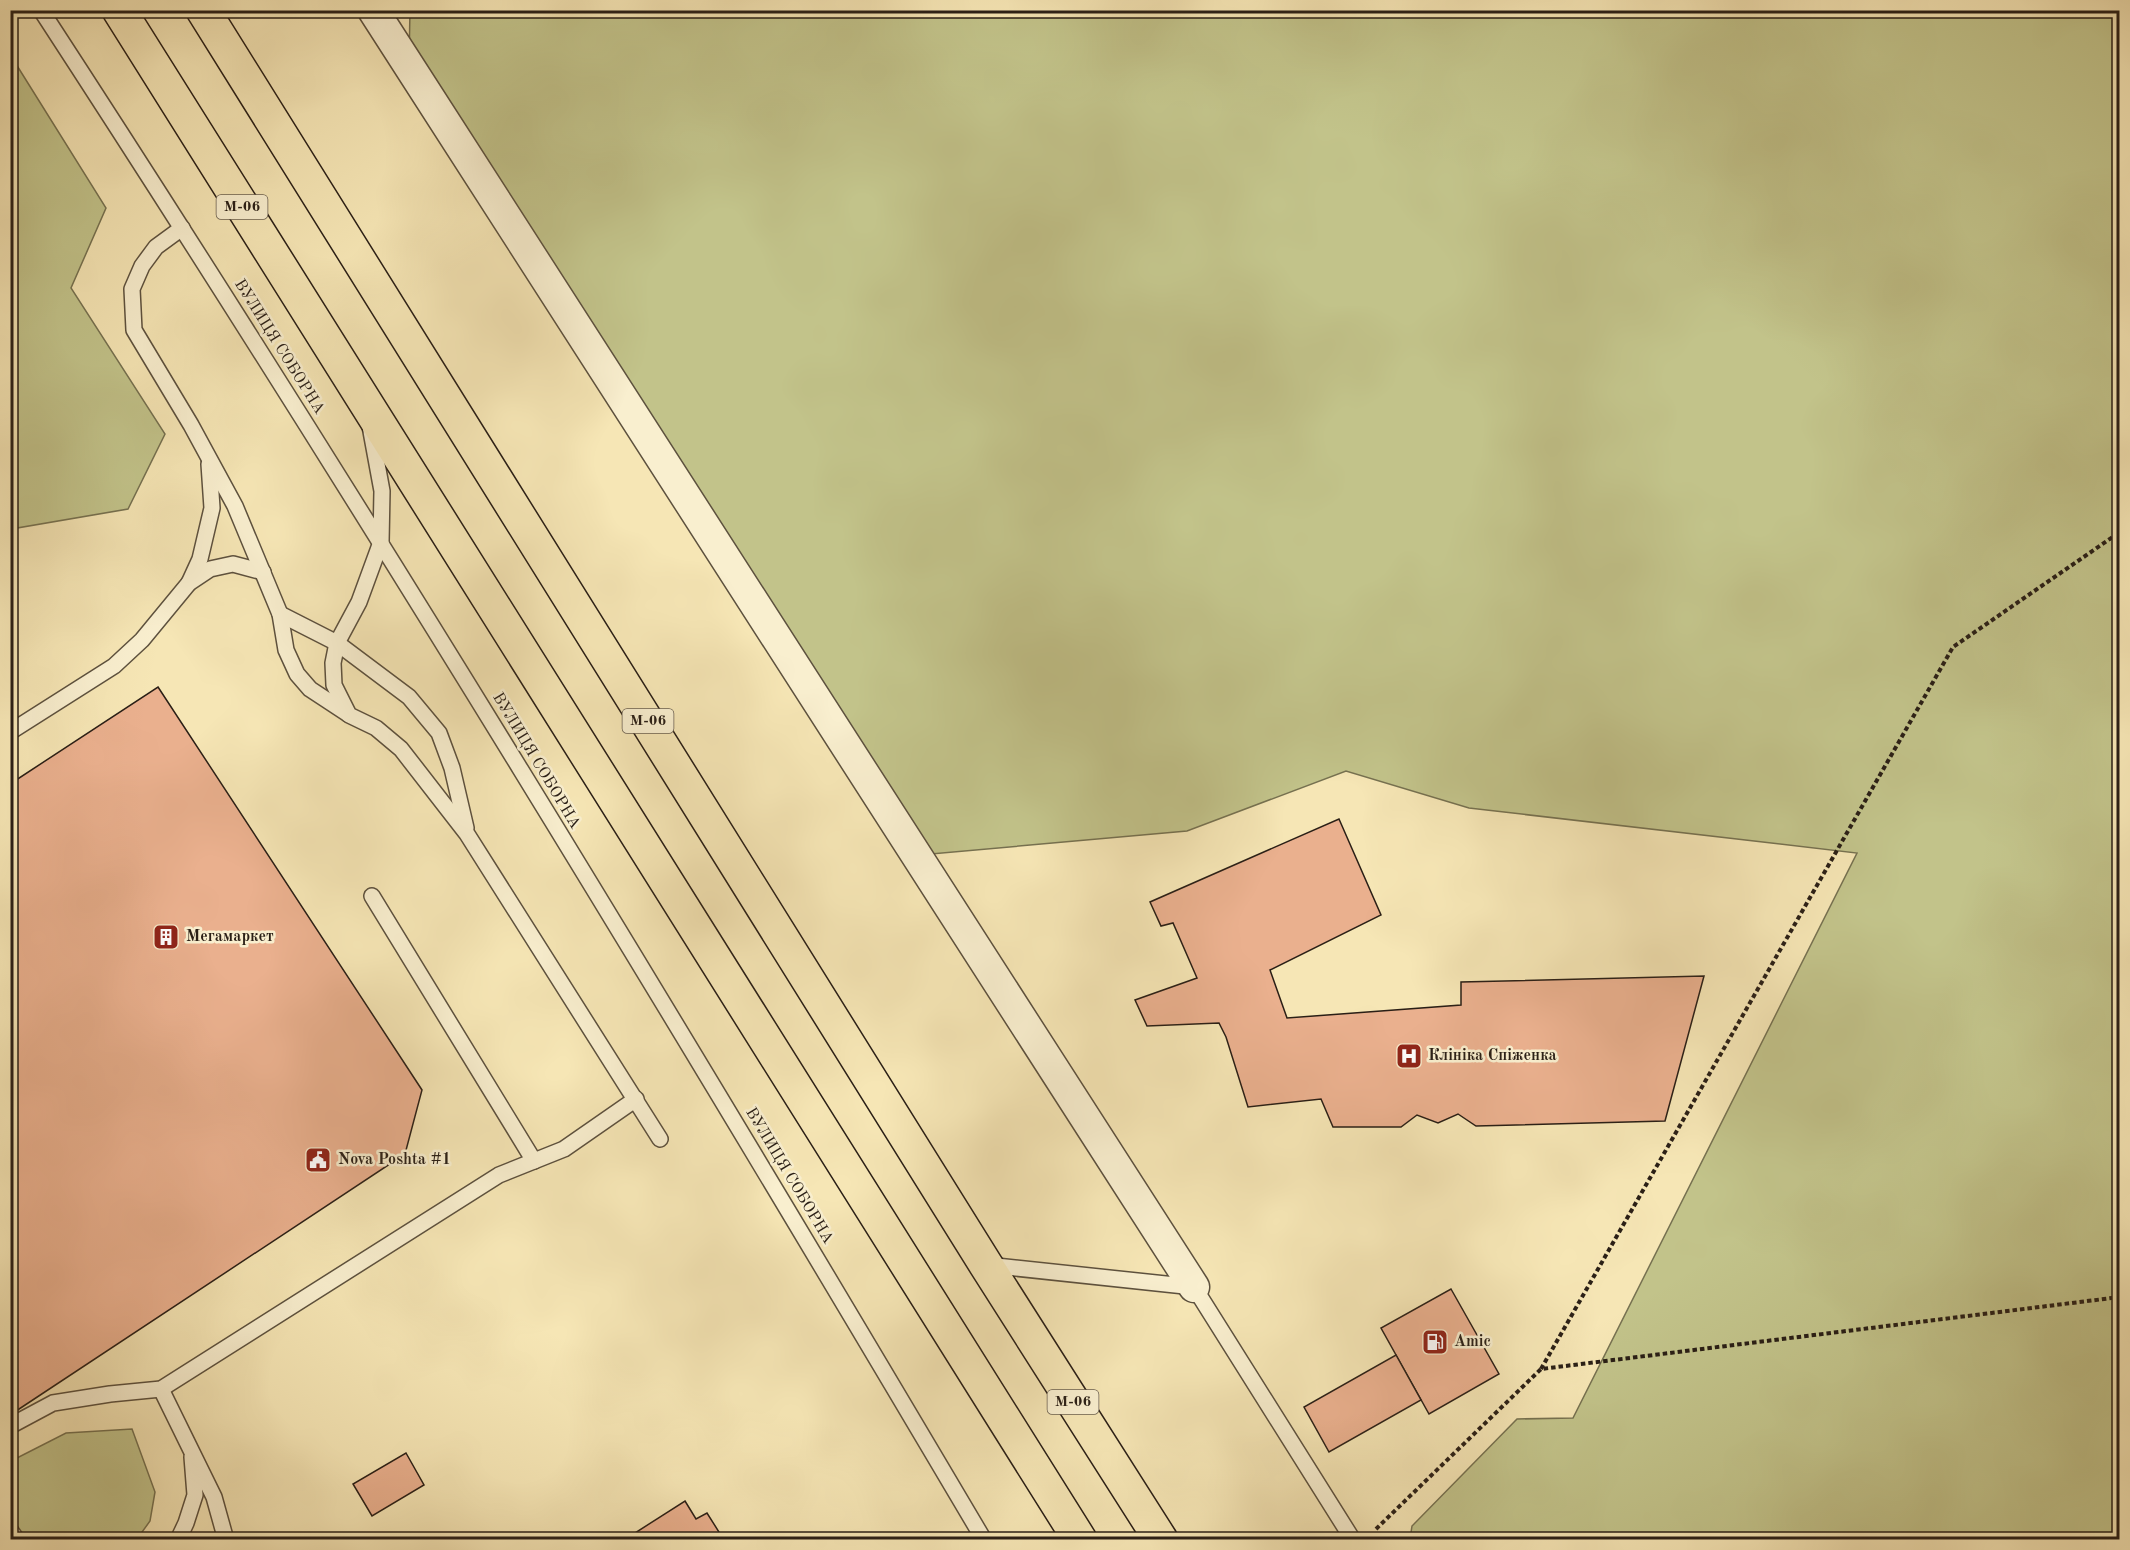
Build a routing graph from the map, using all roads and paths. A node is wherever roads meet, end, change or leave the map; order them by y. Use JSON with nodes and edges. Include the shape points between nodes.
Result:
{"nodes":[{"id":1,"x":41,"y":10,"type":"edge"},
{"id":2,"x":119,"y":10,"type":"edge"},
{"id":3,"x":203,"y":10,"type":"edge"},
{"id":4,"x":373,"y":10,"type":"edge"},
{"id":5,"x":182,"y":228,"type":"junction"},
{"id":6,"x":366,"y":403,"type":"junction"},
{"id":7,"x":209,"y":458,"type":"junction"},
{"id":8,"x":2120,"y":532,"type":"edge"},
{"id":9,"x":381,"y":542,"type":"junction"},
{"id":10,"x":262,"y":572,"type":"junction"},
{"id":11,"x":189,"y":582,"type":"junction"},
{"id":12,"x":280,"y":614,"type":"junction"},
{"id":13,"x":337,"y":644,"type":"junction"},
{"id":14,"x":349,"y":715,"type":"junction"},
{"id":15,"x":10,"y":732,"type":"edge"},
{"id":16,"x":467,"y":834,"type":"junction"},
{"id":17,"x":372,"y":896,"type":"dead end"},
{"id":18,"x":636,"y":1099,"type":"junction"},
{"id":19,"x":660,"y":1139,"type":"dead end"},
{"id":20,"x":534,"y":1161,"type":"junction"},
{"id":21,"x":986,"y":1265,"type":"junction"},
{"id":22,"x":1194,"y":1287,"type":"junction"},
{"id":23,"x":2120,"y":1298,"type":"edge"},
{"id":24,"x":1541,"y":1369,"type":"junction"},
{"id":25,"x":161,"y":1389,"type":"junction"},
{"id":26,"x":10,"y":1426,"type":"edge"},
{"id":27,"x":191,"y":1448,"type":"junction"},
{"id":28,"x":10,"y":1530,"type":"edge"},
{"id":29,"x":1373,"y":1531,"type":"dead end"},
{"id":30,"x":17,"y":1539,"type":"edge"},
{"id":31,"x":178,"y":1539,"type":"edge"},
{"id":32,"x":226,"y":1539,"type":"edge"},
{"id":33,"x":984,"y":1539,"type":"edge"},
{"id":34,"x":1080,"y":1539,"type":"edge"},
{"id":35,"x":1161,"y":1539,"type":"edge"},
{"id":36,"x":1353,"y":1539,"type":"edge"}],
"edges":[{"from":1,"to":5,"type":"lane","name":"ВУЛИЦЯ СОБОРНА"},
{"from":2,"to":6,"type":"highway","number":"М-06"},
{"from":3,"to":21,"type":"highway","number":"М-06"},
{"from":4,"to":22,"type":"street"},
{"from":5,"to":7,"type":"lane","via":[[156,247],[142,266],[132,289],[134,330]]},
{"from":5,"to":9,"type":"lane","name":"ВУЛИЦЯ СОБОРНА"},
{"from":6,"to":9,"type":"lane","via":[[382,490]]},
{"from":6,"to":34,"type":"highway","number":"М-06"},
{"from":7,"to":10,"type":"lane","via":[[235,506]]},
{"from":7,"to":11,"type":"lane","via":[[212,508],[200,559]]},
{"from":8,"to":24,"type":"path","via":[[1953,648]]},
{"from":9,"to":13,"type":"lane"},
{"from":9,"to":33,"type":"lane","name":"ВУЛИЦЯ СОБОРНА","via":[[772,1182]]},
{"from":10,"to":11,"type":"lane","via":[[233,564],[210,569]]},
{"from":10,"to":12,"type":"lane"},
{"from":11,"to":15,"type":"lane","via":[[155,626],[114,666]]},
{"from":12,"to":13,"type":"lane"},
{"from":12,"to":14,"type":"lane","via":[[286,650],[297,674]]},
{"from":13,"to":14,"type":"lane","via":[[334,685]]},
{"from":13,"to":16,"type":"lane","via":[[409,697],[439,733],[452,768]]},
{"from":14,"to":16,"type":"lane","via":[[376,728],[401,749]]},
{"from":16,"to":18,"type":"lane"},
{"from":17,"to":20,"type":"lane"},
{"from":18,"to":19,"type":"lane"},
{"from":18,"to":20,"type":"lane","via":[[564,1149]]},
{"from":20,"to":25,"type":"lane","via":[[499,1175]]},
{"from":21,"to":22,"type":"lane"},
{"from":21,"to":35,"type":"highway","number":"М-06"},
{"from":22,"to":36,"type":"lane"},
{"from":23,"to":24,"type":"path"},
{"from":24,"to":29,"type":"path"},
{"from":25,"to":26,"type":"lane","via":[[53,1403]]},
{"from":25,"to":27,"type":"lane"},
{"from":27,"to":31,"type":"lane","via":[[195,1495]]},
{"from":27,"to":32,"type":"lane","via":[[214,1497]]},
{"from":28,"to":30,"type":"lane"}]}
